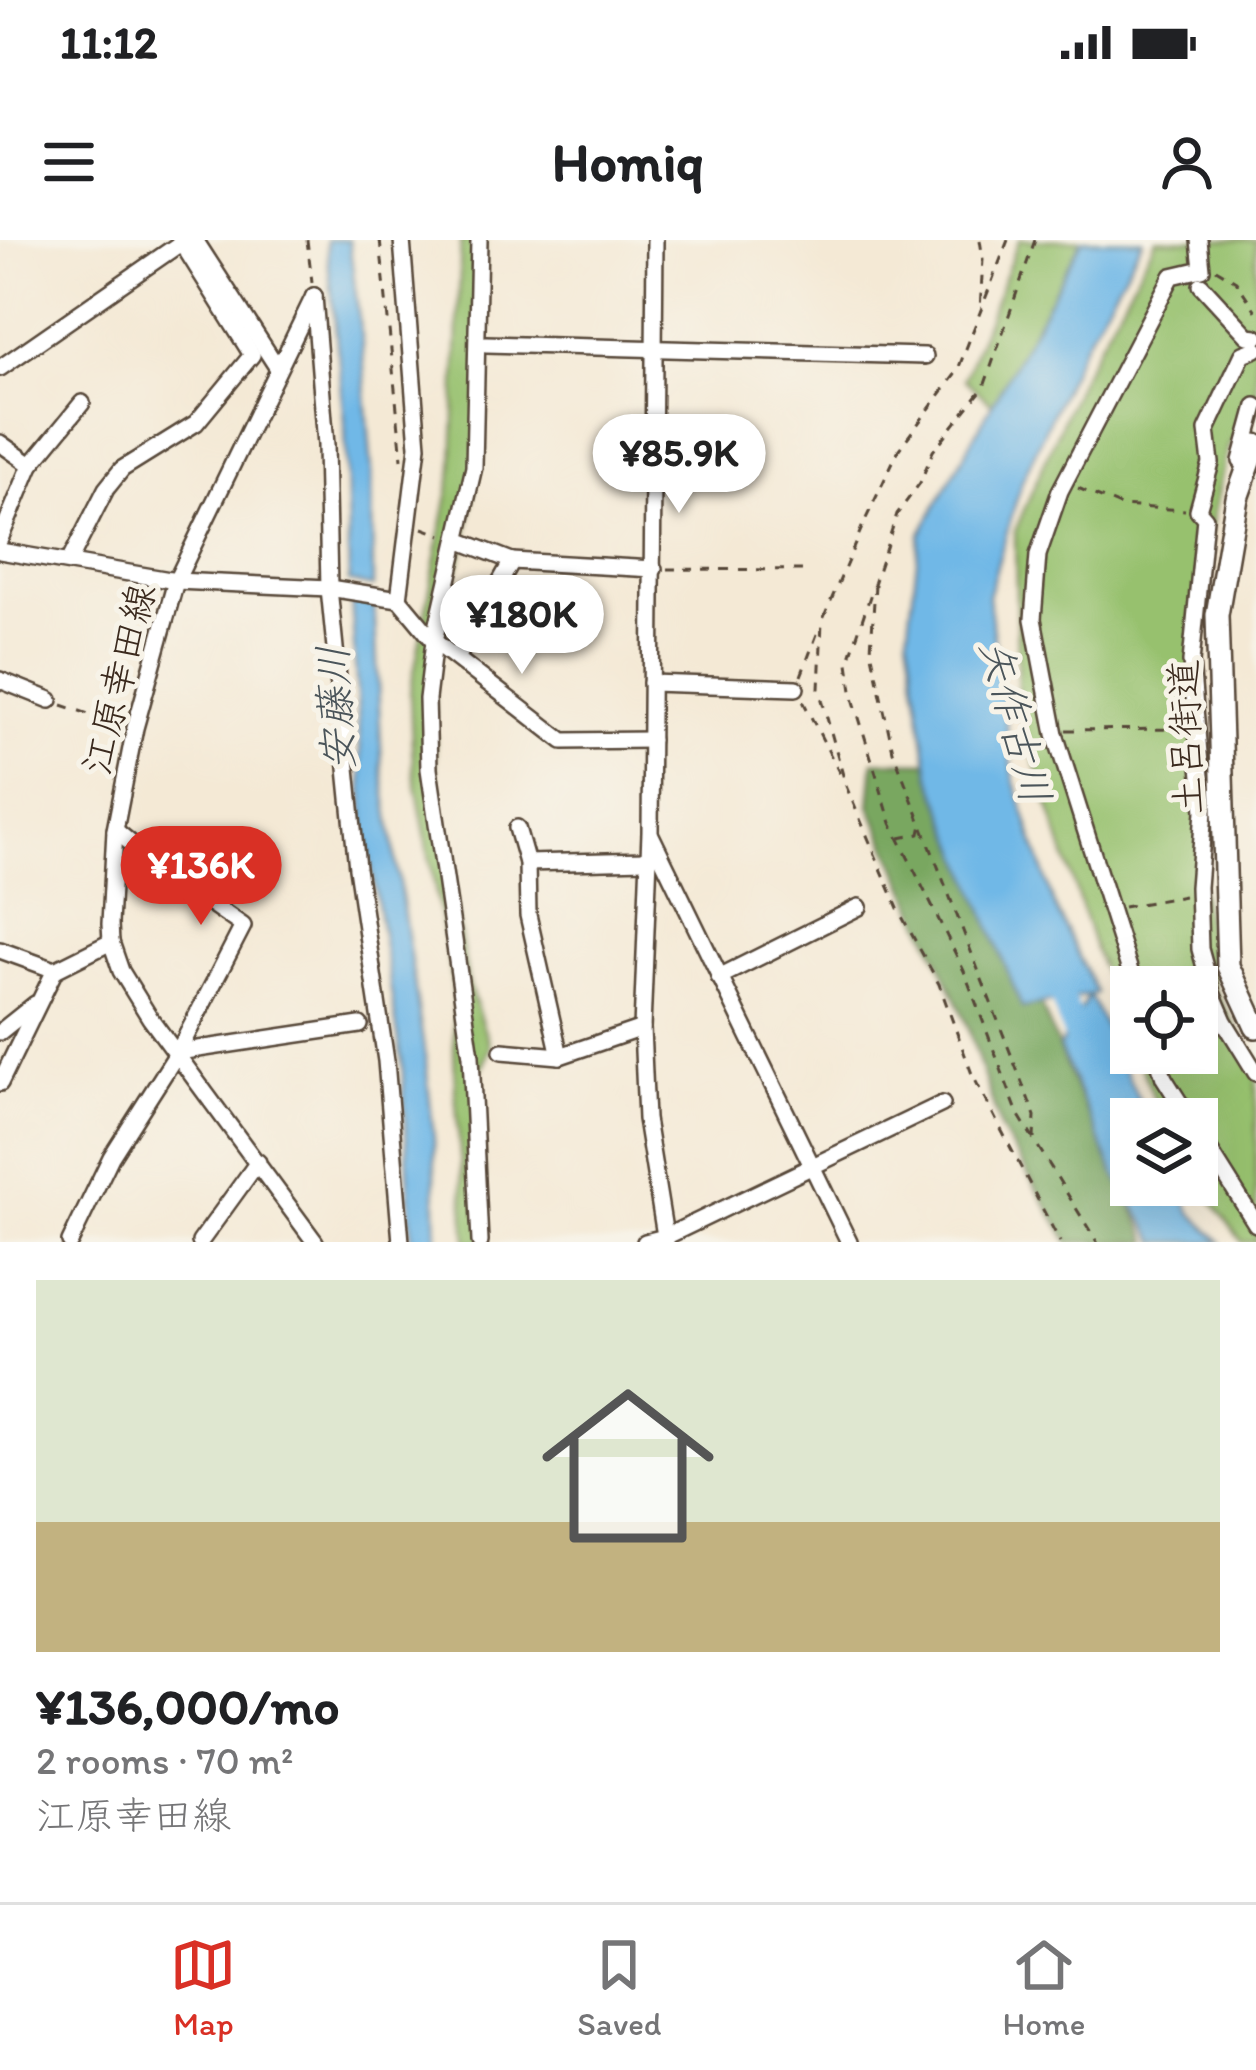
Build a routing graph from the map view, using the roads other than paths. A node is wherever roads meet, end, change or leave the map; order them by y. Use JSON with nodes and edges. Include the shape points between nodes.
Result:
{"nodes":[{"id":1,"x":402,"y":240,"type":"edge"},
{"id":2,"x":479,"y":240,"type":"edge"},
{"id":3,"x":655,"y":240,"type":"edge"},
{"id":4,"x":1199,"y":240,"type":"edge"},
{"id":5,"x":185,"y":241,"type":"edge"},
{"id":6,"x":1201,"y":285,"type":"dead end"},
{"id":7,"x":1256,"y":337,"type":"edge"},
{"id":8,"x":486,"y":344,"type":"dead end"},
{"id":9,"x":654,"y":349,"type":"junction"},
{"id":10,"x":1256,"y":349,"type":"edge"},
{"id":11,"x":925,"y":356,"type":"dead end"},
{"id":12,"x":0,"y":368,"type":"edge"},
{"id":13,"x":275,"y":372,"type":"junction"},
{"id":14,"x":82,"y":403,"type":"dead end"},
{"id":15,"x":1256,"y":406,"type":"edge"},
{"id":16,"x":0,"y":443,"type":"edge"},
{"id":17,"x":1252,"y":456,"type":"edge"},
{"id":18,"x":32,"y":465,"type":"junction"},
{"id":19,"x":0,"y":539,"type":"edge"},
{"id":20,"x":458,"y":540,"type":"junction"},
{"id":21,"x":0,"y":550,"type":"edge"},
{"id":22,"x":512,"y":561,"type":"junction"},
{"id":23,"x":69,"y":562,"type":"junction"},
{"id":24,"x":654,"y":569,"type":"junction"},
{"id":25,"x":176,"y":581,"type":"junction"},
{"id":26,"x":336,"y":588,"type":"junction"},
{"id":27,"x":399,"y":599,"type":"junction"},
{"id":28,"x":434,"y":641,"type":"junction"},
{"id":29,"x":457,"y":658,"type":"junction"},
{"id":30,"x":0,"y":680,"type":"edge"},
{"id":31,"x":651,"y":683,"type":"junction"},
{"id":32,"x":796,"y":688,"type":"road end"},
{"id":33,"x":50,"y":700,"type":"road end"},
{"id":34,"x":651,"y":740,"type":"junction"},
{"id":35,"x":517,"y":828,"type":"dead end"},
{"id":36,"x":115,"y":830,"type":"junction"},
{"id":37,"x":650,"y":832,"type":"junction"},
{"id":38,"x":646,"y":860,"type":"junction"},
{"id":39,"x":526,"y":863,"type":"junction"},
{"id":40,"x":859,"y":908,"type":"dead end"},
{"id":41,"x":111,"y":942,"type":"junction"},
{"id":42,"x":0,"y":950,"type":"edge"},
{"id":43,"x":1128,"y":966,"type":"edge"},
{"id":44,"x":55,"y":970,"type":"junction"},
{"id":45,"x":718,"y":977,"type":"junction"},
{"id":46,"x":43,"y":999,"type":"junction"},
{"id":47,"x":360,"y":1025,"type":"dead end"},
{"id":48,"x":1256,"y":1027,"type":"edge"},
{"id":49,"x":641,"y":1028,"type":"junction"},
{"id":50,"x":0,"y":1032,"type":"edge"},
{"id":51,"x":502,"y":1051,"type":"dead end"},
{"id":52,"x":178,"y":1052,"type":"junction"},
{"id":53,"x":560,"y":1056,"type":"junction"},
{"id":54,"x":1256,"y":1072,"type":"edge"},
{"id":55,"x":0,"y":1083,"type":"edge"},
{"id":56,"x":942,"y":1104,"type":"dead end"},
{"id":57,"x":258,"y":1162,"type":"junction"},
{"id":58,"x":1218,"y":1163,"type":"edge"},
{"id":59,"x":812,"y":1165,"type":"junction"},
{"id":60,"x":1256,"y":1224,"type":"edge"},
{"id":61,"x":665,"y":1239,"type":"edge"},
{"id":62,"x":70,"y":1242,"type":"edge"},
{"id":63,"x":200,"y":1242,"type":"edge"},
{"id":64,"x":315,"y":1242,"type":"edge"},
{"id":65,"x":401,"y":1242,"type":"edge"},
{"id":66,"x":480,"y":1242,"type":"edge"},
{"id":67,"x":645,"y":1242,"type":"edge"},
{"id":68,"x":849,"y":1242,"type":"edge"}],
"edges":[{"from":1,"to":27,"type":"street","via":[[418,446]]},
{"from":2,"to":20,"type":"street","via":[[474,467]]},
{"from":3,"to":9,"type":"street"},
{"from":4,"to":43,"type":"street","via":[[1203,265],[1172,276],[1064,482],[1037,555],[1033,619],[1054,730]]},
{"from":5,"to":12,"type":"street"},
{"from":5,"to":13,"type":"street"},
{"from":5,"to":23,"type":"street","via":[[252,355],[196,423],[122,469]]},
{"from":6,"to":7,"type":"street"},
{"from":8,"to":9,"type":"street"},
{"from":9,"to":11,"type":"street"},
{"from":9,"to":24,"type":"street"},
{"from":10,"to":54,"type":"street","via":[[1243,354],[1207,430],[1191,662],[1204,811],[1200,949],[1212,994]]},
{"from":13,"to":25,"type":"street","name":"江原幸田線"},
{"from":13,"to":26,"type":"street","name":"江原幸田線","via":[[314,296]]},
{"from":14,"to":18,"type":"street"},
{"from":15,"to":17,"type":"street","via":[[1241,461]]},
{"from":16,"to":18,"type":"street"},
{"from":17,"to":48,"type":"street","name":"土呂街道","via":[[1217,615],[1228,966]]},
{"from":18,"to":19,"type":"street"},
{"from":20,"to":22,"type":"street"},
{"from":20,"to":28,"type":"street"},
{"from":21,"to":23,"type":"street"},
{"from":22,"to":24,"type":"street"},
{"from":22,"to":29,"type":"street"},
{"from":23,"to":25,"type":"street"},
{"from":24,"to":31,"type":"street"},
{"from":25,"to":26,"type":"street"},
{"from":25,"to":36,"type":"street","name":"江原幸田線"},
{"from":26,"to":27,"type":"street"},
{"from":26,"to":65,"type":"street","via":[[357,868],[386,1061]]},
{"from":27,"to":28,"type":"street"},
{"from":28,"to":29,"type":"street"},
{"from":28,"to":66,"type":"street","via":[[429,769],[471,1056]]},
{"from":29,"to":34,"type":"street","via":[[563,741]]},
{"from":30,"to":33,"type":"street"},
{"from":31,"to":32,"type":"street"},
{"from":31,"to":34,"type":"street"},
{"from":34,"to":37,"type":"street"},
{"from":35,"to":39,"type":"street"},
{"from":36,"to":41,"type":"street","name":"江原幸田線"},
{"from":36,"to":52,"type":"street","via":[[243,926]]},
{"from":37,"to":38,"type":"street"},
{"from":37,"to":45,"type":"street"},
{"from":38,"to":39,"type":"street"},
{"from":38,"to":49,"type":"street"},
{"from":39,"to":53,"type":"street","via":[[528,916]]},
{"from":40,"to":45,"type":"street"},
{"from":41,"to":44,"type":"street"},
{"from":41,"to":52,"type":"street","name":"江原幸田線","via":[[121,971]]},
{"from":42,"to":44,"type":"street"},
{"from":44,"to":46,"type":"street"},
{"from":45,"to":59,"type":"street"},
{"from":46,"to":50,"type":"street"},
{"from":46,"to":55,"type":"street"},
{"from":47,"to":52,"type":"street"},
{"from":49,"to":53,"type":"street"},
{"from":49,"to":61,"type":"street"},
{"from":51,"to":53,"type":"street"},
{"from":52,"to":57,"type":"street","name":"江原幸田線"},
{"from":52,"to":62,"type":"street","via":[[111,1157]]},
{"from":56,"to":59,"type":"street"},
{"from":57,"to":63,"type":"street"},
{"from":57,"to":64,"type":"street","name":"江原幸田線"},
{"from":58,"to":60,"type":"street"},
{"from":59,"to":61,"type":"street"},
{"from":59,"to":68,"type":"street"},
{"from":61,"to":67,"type":"street"}]}
